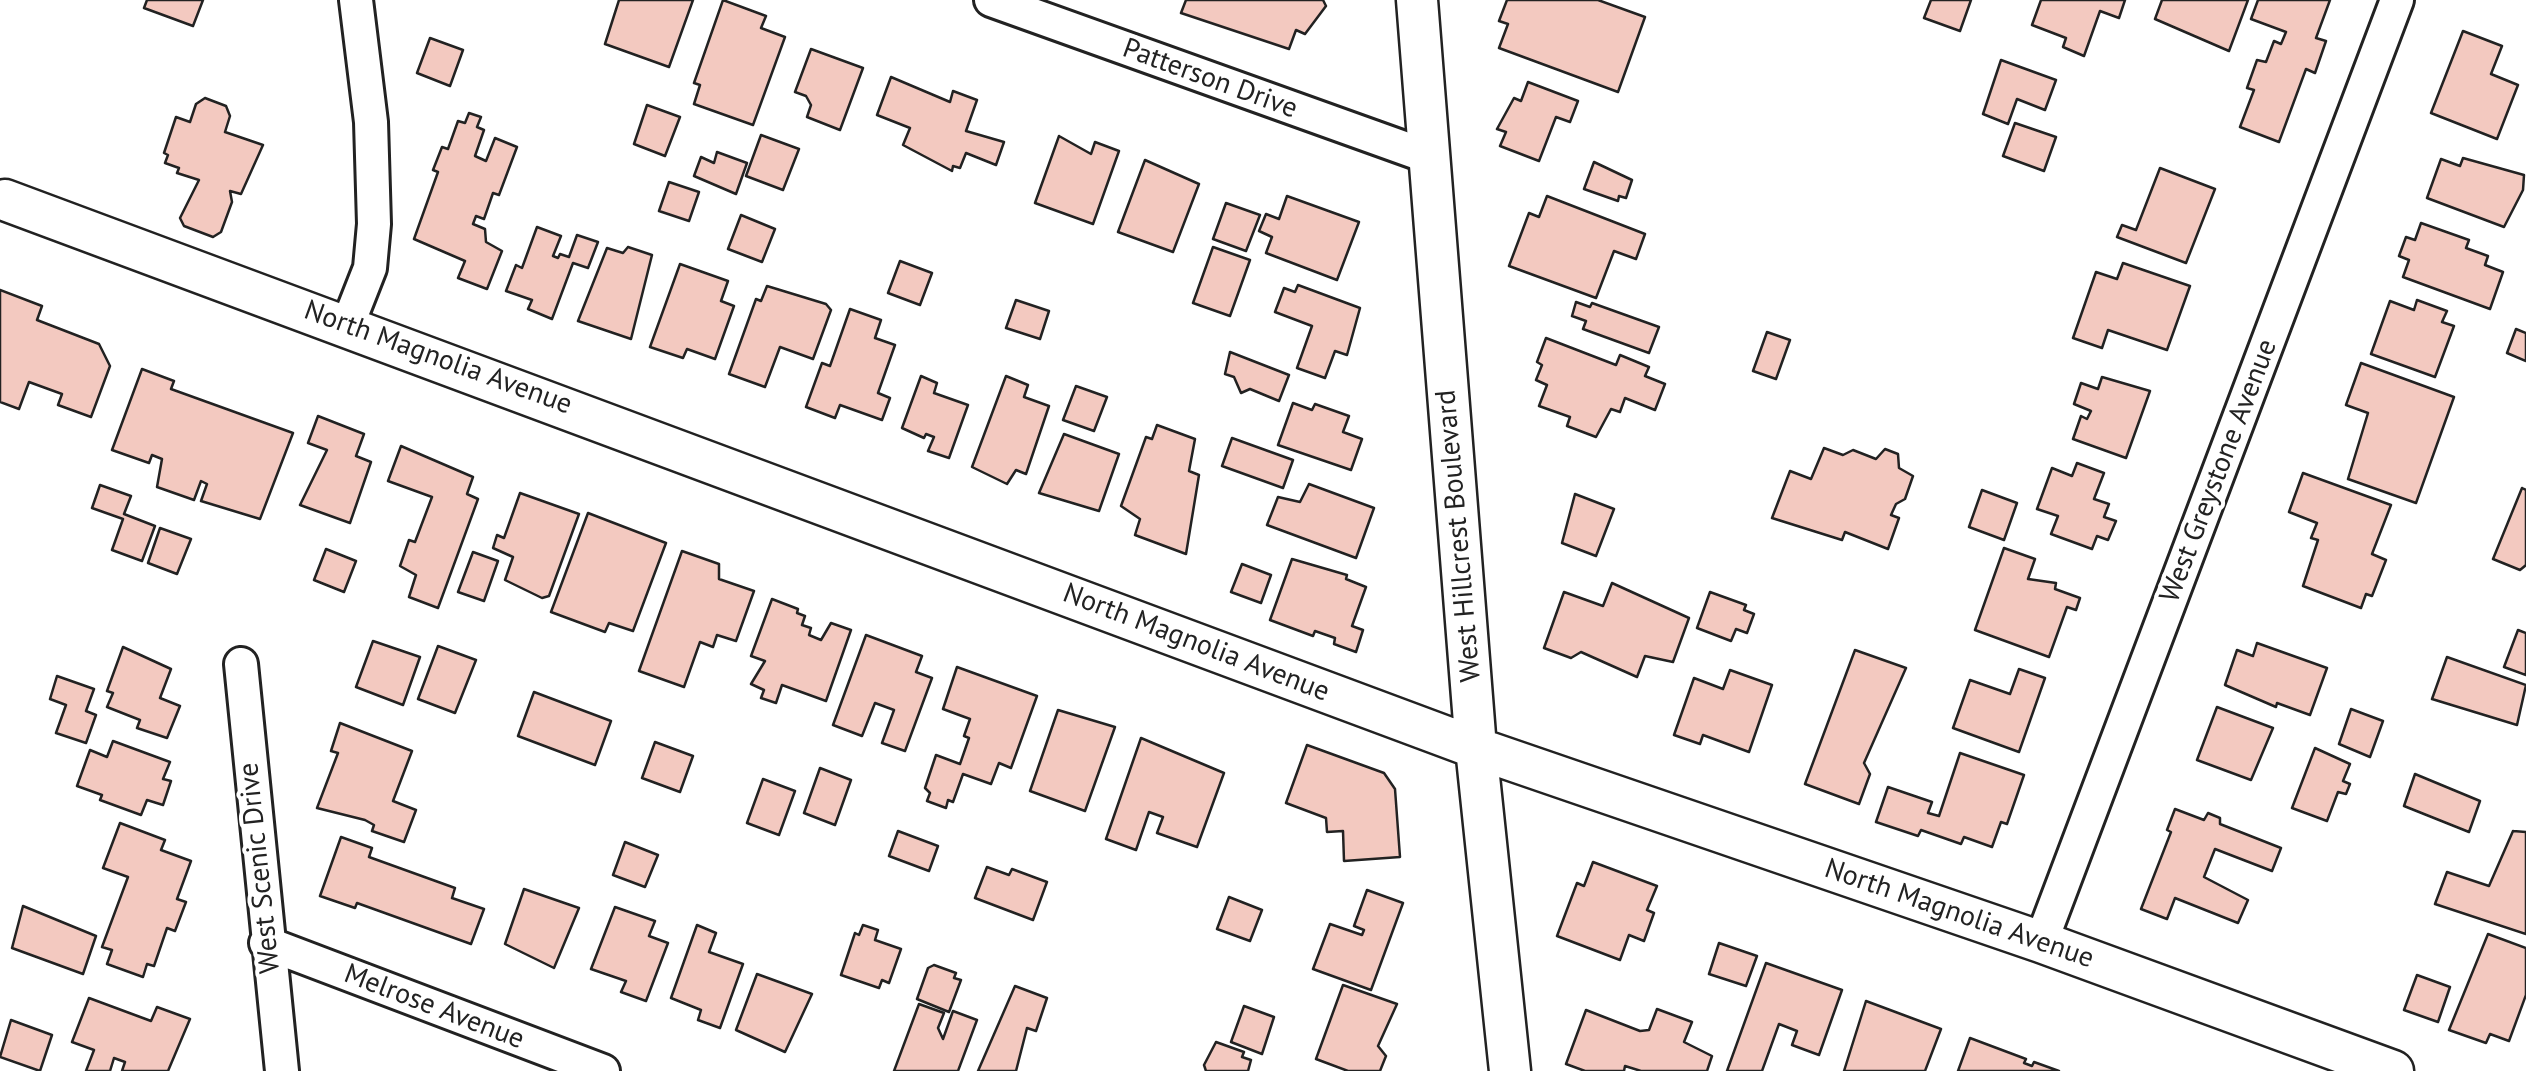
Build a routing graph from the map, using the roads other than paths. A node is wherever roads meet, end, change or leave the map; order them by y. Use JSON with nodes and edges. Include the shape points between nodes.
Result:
{"nodes":[{"id":1,"x":356,"y":0,"type":"edge"},
{"id":2,"x":991,"y":0,"type":"edge"},
{"id":3,"x":1418,"y":0,"type":"edge"},
{"id":4,"x":2397,"y":0,"type":"edge"},
{"id":5,"x":1429,"y":158,"type":"junction"},
{"id":6,"x":5,"y":200,"type":"dead end"},
{"id":7,"x":348,"y":324,"type":"junction"},
{"id":8,"x":240,"y":664,"type":"dead end"},
{"id":9,"x":1476,"y":748,"type":"junction"},
{"id":10,"x":2041,"y":942,"type":"junction"},
{"id":11,"x":266,"y":943,"type":"junction"},
{"id":12,"x":282,"y":1071,"type":"edge"},
{"id":13,"x":603,"y":1071,"type":"edge"},
{"id":14,"x":1510,"y":1071,"type":"edge"},
{"id":15,"x":2393,"y":1071,"type":"edge"}],
"edges":[{"from":1,"to":7,"type":"street","via":[[372,122],[374,224],[370,268]]},
{"from":2,"to":5,"type":"street","name":"Patterson Drive"},
{"from":3,"to":5,"type":"street","name":"West Hillcrest Boulevard"},
{"from":4,"to":10,"type":"street","name":"West Greystone Avenue"},
{"from":5,"to":9,"type":"street","name":"West Hillcrest Boulevard"},
{"from":6,"to":7,"type":"street","name":"North Magnolia Avenue"},
{"from":7,"to":9,"type":"street","name":"North Magnolia Avenue"},
{"from":8,"to":11,"type":"street","name":"West Scenic Drive"},
{"from":9,"to":10,"type":"street","name":"North Magnolia Avenue"},
{"from":9,"to":14,"type":"street","name":"West Hillcrest Boulevard"},
{"from":10,"to":15,"type":"street","name":"North Magnolia Avenue"},
{"from":11,"to":12,"type":"street","name":"West Scenic Drive"},
{"from":11,"to":13,"type":"street","name":"Melrose Avenue"}]}
